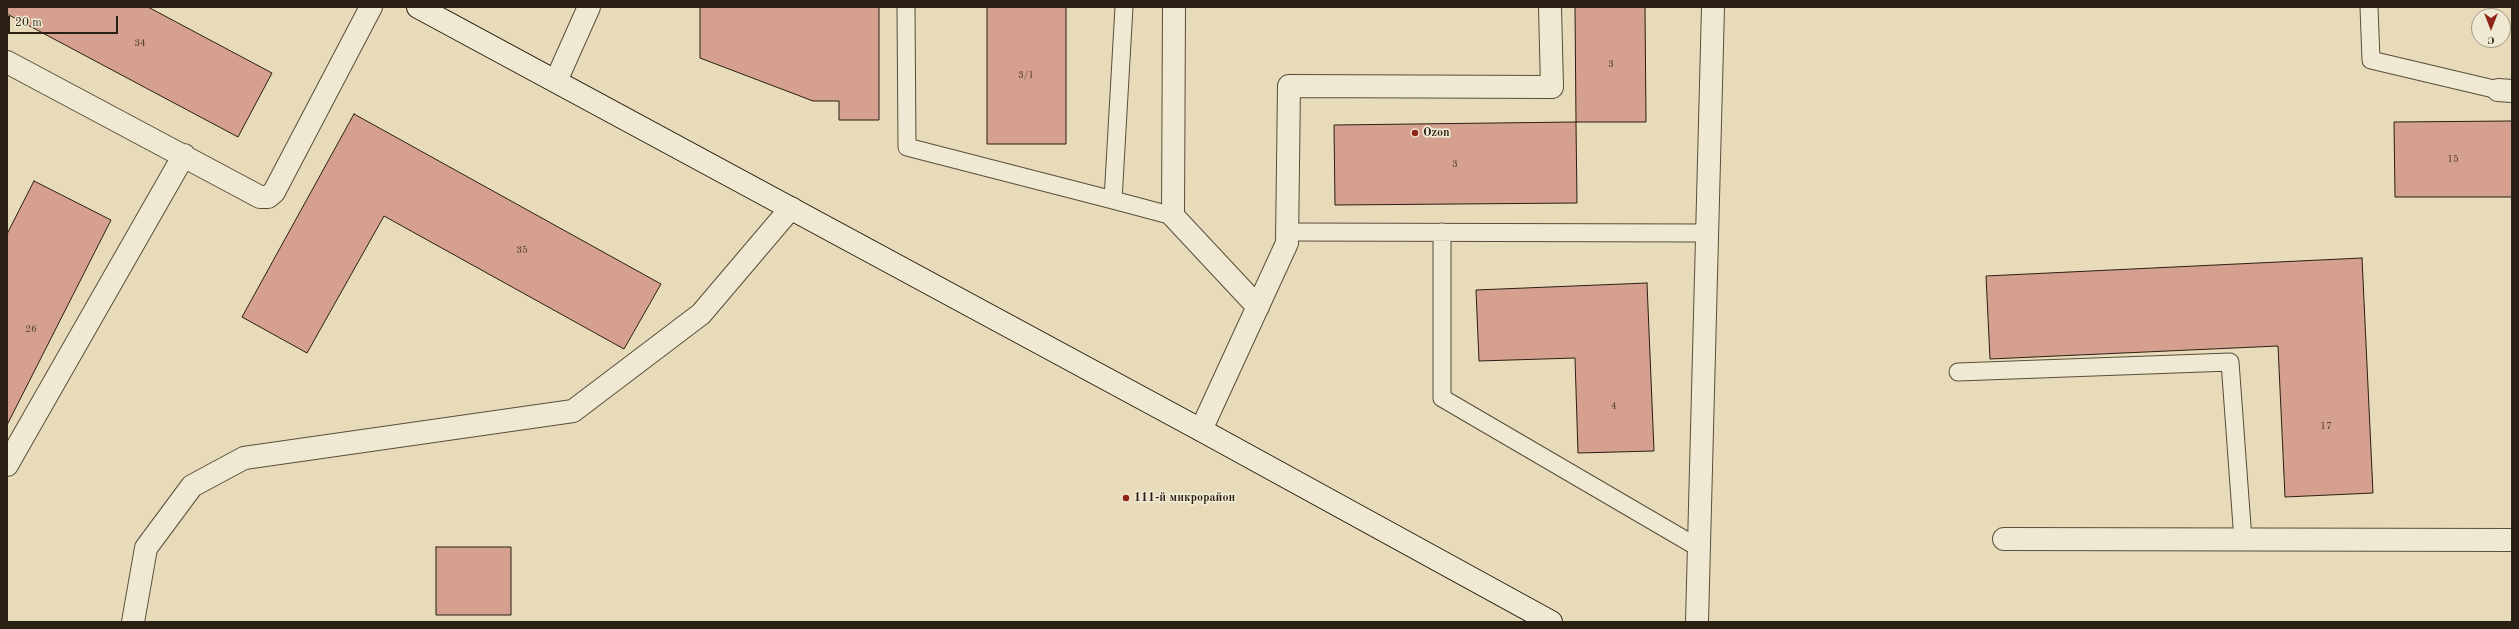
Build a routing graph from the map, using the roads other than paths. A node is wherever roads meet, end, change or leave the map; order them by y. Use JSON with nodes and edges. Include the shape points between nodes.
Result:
{"nodes":[{"id":1,"x":371,"y":7,"type":"edge"},
{"id":2,"x":418,"y":7,"type":"edge"},
{"id":3,"x":589,"y":7,"type":"edge"},
{"id":4,"x":906,"y":7,"type":"edge"},
{"id":5,"x":1124,"y":7,"type":"edge"},
{"id":6,"x":1174,"y":7,"type":"edge"},
{"id":7,"x":1550,"y":7,"type":"edge"},
{"id":8,"x":1713,"y":7,"type":"edge"},
{"id":9,"x":2369,"y":7,"type":"edge"},
{"id":10,"x":7,"y":62,"type":"edge"},
{"id":11,"x":556,"y":81,"type":"junction"},
{"id":12,"x":2505,"y":91,"type":"edge"},
{"id":13,"x":184,"y":155,"type":"junction"},
{"id":14,"x":1113,"y":200,"type":"junction"},
{"id":15,"x":791,"y":208,"type":"junction"},
{"id":16,"x":1173,"y":216,"type":"junction"},
{"id":17,"x":1287,"y":232,"type":"junction"},
{"id":18,"x":1442,"y":232,"type":"junction"},
{"id":19,"x":1707,"y":233,"type":"junction"},
{"id":20,"x":1258,"y":307,"type":"junction"},
{"id":21,"x":1958,"y":372,"type":"dead end"},
{"id":22,"x":1201,"y":430,"type":"junction"},
{"id":23,"x":7,"y":465,"type":"edge"},
{"id":24,"x":2004,"y":539,"type":"dead end"},
{"id":25,"x":2243,"y":540,"type":"junction"},
{"id":26,"x":2512,"y":540,"type":"edge"},
{"id":27,"x":1699,"y":548,"type":"junction"},
{"id":28,"x":132,"y":622,"type":"edge"},
{"id":29,"x":1551,"y":622,"type":"edge"},
{"id":30,"x":1697,"y":622,"type":"edge"}],
"edges":[{"from":1,"to":13,"type":"street","via":[[274,192],[268,197],[260,197]]},
{"from":2,"to":11,"type":"street"},
{"from":3,"to":11,"type":"street"},
{"from":4,"to":14,"type":"lane","via":[[907,147]]},
{"from":5,"to":14,"type":"lane"},
{"from":6,"to":16,"type":"street"},
{"from":7,"to":17,"type":"street","via":[[1552,87],[1289,86]]},
{"from":8,"to":19,"type":"street"},
{"from":9,"to":12,"type":"lane","via":[[2371,60]]},
{"from":10,"to":13,"type":"street"},
{"from":11,"to":15,"type":"street"},
{"from":13,"to":23,"type":"street"},
{"from":14,"to":16,"type":"lane"},
{"from":15,"to":22,"type":"street"},
{"from":15,"to":28,"type":"street","via":[[702,314],[573,411],[244,458],[192,486],[146,548]]},
{"from":16,"to":20,"type":"street"},
{"from":17,"to":18,"type":"lane"},
{"from":17,"to":20,"type":"street","via":[[1287,243]]},
{"from":18,"to":19,"type":"lane"},
{"from":18,"to":27,"type":"lane","via":[[1442,398]]},
{"from":19,"to":27,"type":"street"},
{"from":20,"to":22,"type":"street"},
{"from":21,"to":25,"type":"lane","via":[[2230,362]]},
{"from":22,"to":29,"type":"street"},
{"from":24,"to":25,"type":"street"},
{"from":25,"to":26,"type":"street"},
{"from":27,"to":30,"type":"street"}]}
